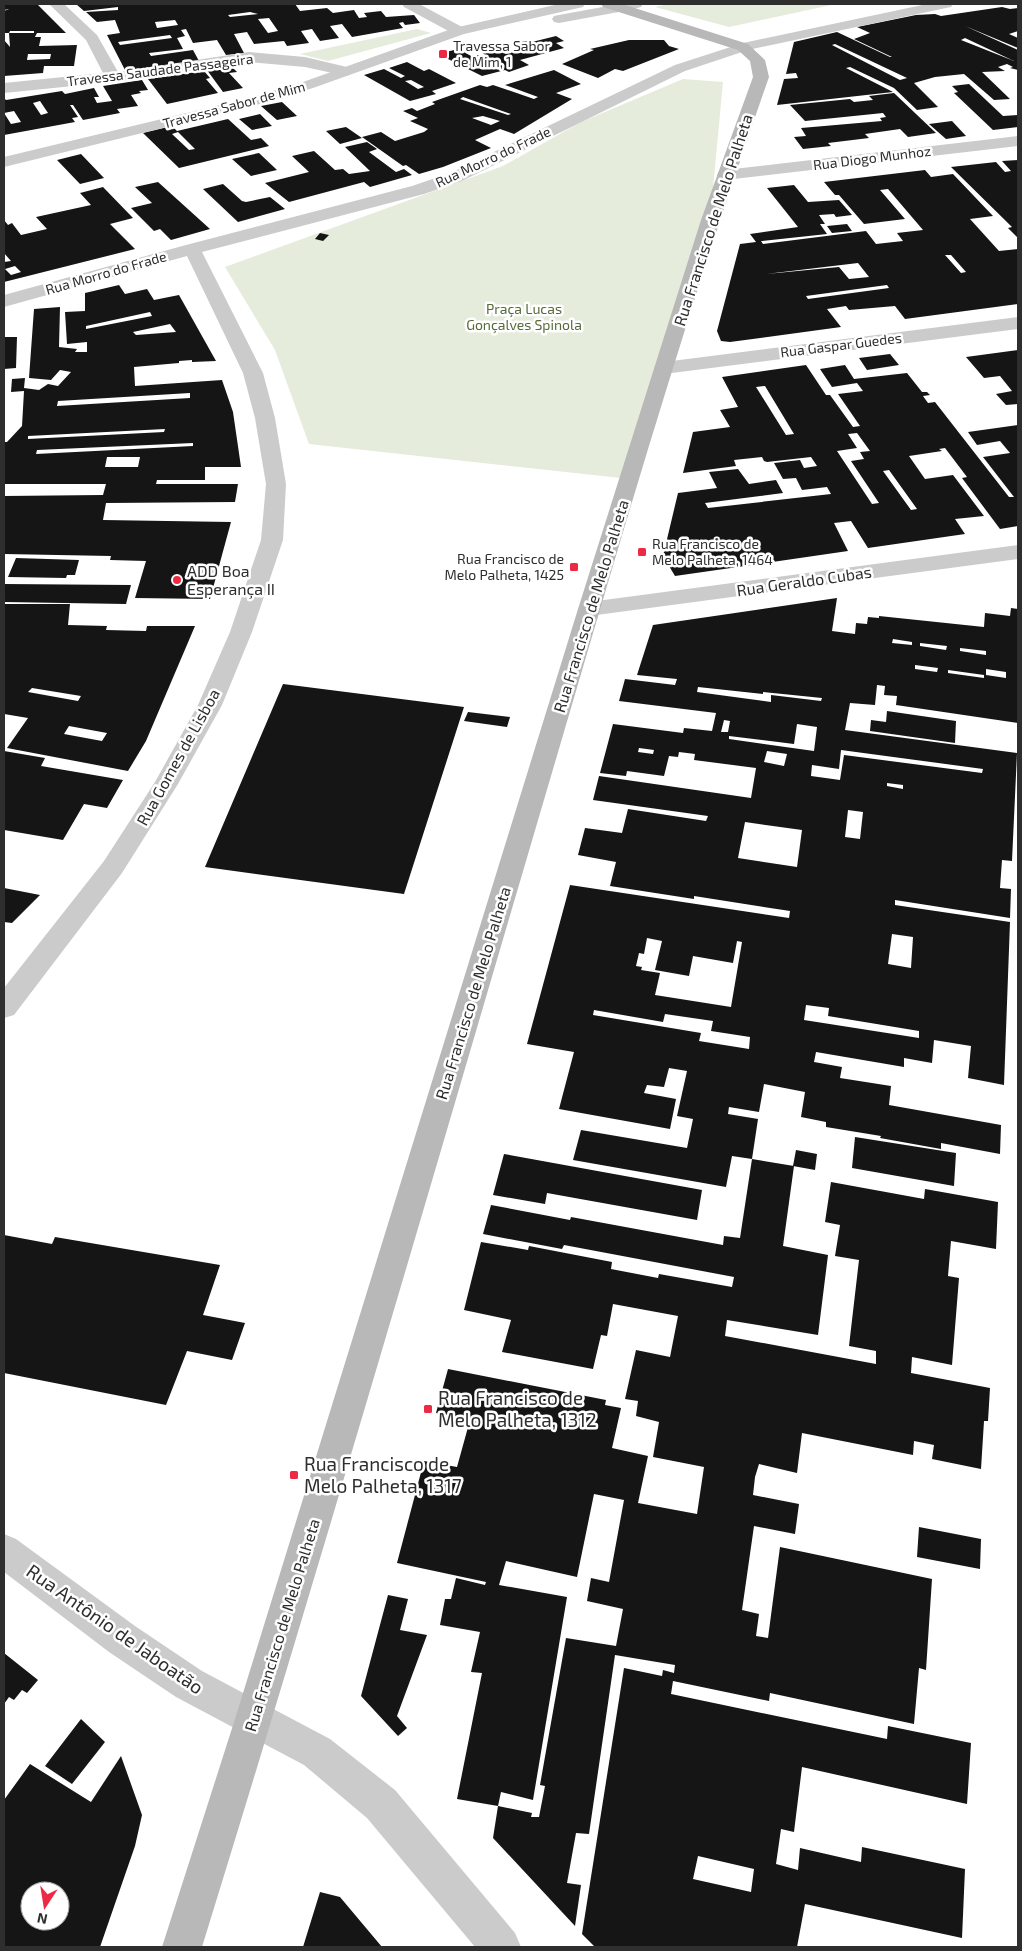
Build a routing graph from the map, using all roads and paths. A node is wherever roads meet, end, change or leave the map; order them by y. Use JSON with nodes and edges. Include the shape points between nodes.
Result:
{"nodes":[{"id":1,"x":56,"y":4,"type":"edge"},
{"id":2,"x":409,"y":4,"type":"edge"},
{"id":3,"x":578,"y":4,"type":"edge"},
{"id":4,"x":636,"y":4,"type":"edge"},
{"id":5,"x":946,"y":4,"type":"edge"},
{"id":6,"x":614,"y":6,"type":"edge"},
{"id":7,"x":459,"y":31,"type":"junction"},
{"id":8,"x":743,"y":47,"type":"junction"},
{"id":9,"x":346,"y":71,"type":"junction"},
{"id":10,"x":113,"y":76,"type":"junction"},
{"id":11,"x":4,"y":88,"type":"edge"},
{"id":12,"x":1018,"y":141,"type":"edge"},
{"id":13,"x":4,"y":162,"type":"edge"},
{"id":14,"x":725,"y":175,"type":"junction"},
{"id":15,"x":192,"y":249,"type":"junction"},
{"id":16,"x":4,"y":302,"type":"edge"},
{"id":17,"x":1018,"y":323,"type":"edge"},
{"id":18,"x":664,"y":368,"type":"junction"},
{"id":19,"x":1018,"y":552,"type":"edge"},
{"id":20,"x":589,"y":609,"type":"junction"},
{"id":21,"x":4,"y":1008,"type":"edge"},
{"id":22,"x":4,"y":1551,"type":"edge"},
{"id":23,"x":254,"y":1719,"type":"junction"},
{"id":24,"x":182,"y":1947,"type":"edge"},
{"id":25,"x":501,"y":1947,"type":"edge"}],
"edges":[{"from":1,"to":10,"type":"street","via":[[92,38]]},
{"from":2,"to":7,"type":"street"},
{"from":3,"to":7,"type":"street","name":"Travessa Sabor de Mim"},
{"from":4,"to":6,"type":"street","name":"Travessa Sabor de Mim"},
{"from":5,"to":8,"type":"street","name":"Rua Morro do Frade"},
{"from":6,"to":7,"type":"street","name":"Travessa Sabor de Mim","via":[[510,28]]},
{"from":6,"to":8,"type":"main road"},
{"from":7,"to":9,"type":"street","name":"Travessa Sabor de Mim"},
{"from":8,"to":14,"type":"main road","name":"Rua Francisco de Melo Palheta","via":[[757,60],[761,77]]},
{"from":8,"to":15,"type":"street","name":"Rua Morro do Frade","via":[[680,68],[456,177],[418,190]]},
{"from":9,"to":10,"type":"street","name":"Travessa Saudade Passageira","via":[[305,62],[249,57]]},
{"from":9,"to":13,"type":"street","name":"Travessa Sabor de Mim","via":[[258,100]]},
{"from":10,"to":11,"type":"street","name":"Travessa Saudade Passageira"},
{"from":12,"to":14,"type":"street","name":"Rua Diogo Munhoz"},
{"from":14,"to":18,"type":"main road","name":"Rua Francisco de Melo Palheta"},
{"from":15,"to":16,"type":"street","name":"Rua Morro do Frade"},
{"from":15,"to":21,"type":"street","name":"Rua Gomes de Lisboa","via":[[253,372],[265,418],[276,484],[272,540],[241,632],[210,705],[166,784],[113,867]]},
{"from":17,"to":18,"type":"street","name":"Rua Gaspar Guedes"},
{"from":18,"to":20,"type":"main road","name":"Rua Francisco de Melo Palheta"},
{"from":19,"to":20,"type":"street","name":"Rua Geraldo Cubas"},
{"from":20,"to":23,"type":"main road","name":"Rua Francisco de Melo Palheta"},
{"from":22,"to":23,"type":"street","name":"Rua Antônio de Jaboatão","via":[[122,1639],[190,1684]]},
{"from":23,"to":24,"type":"main road","name":"Rua Francisco de Melo Palheta"},
{"from":23,"to":25,"type":"street","name":"Rua Antônio de Jaboatão","via":[[317,1752],[381,1804]]}]}
